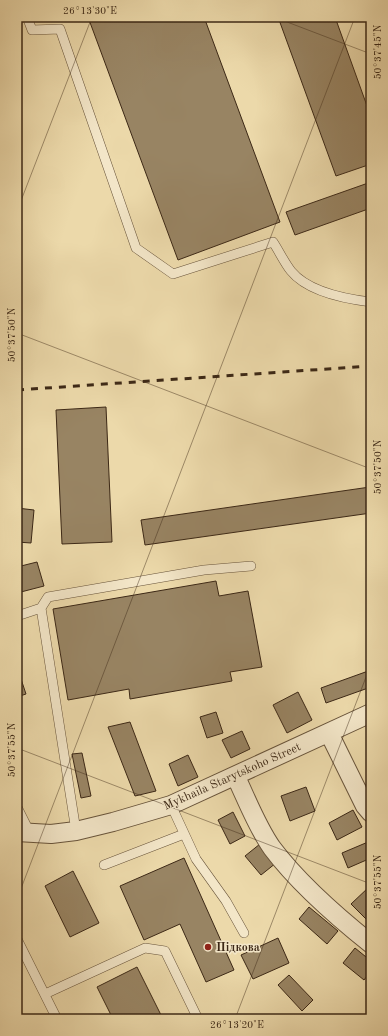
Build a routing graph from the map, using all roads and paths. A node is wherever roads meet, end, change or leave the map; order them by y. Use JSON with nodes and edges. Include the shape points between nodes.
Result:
{"nodes":[{"id":1,"x":27,"y":17,"type":"edge"},
{"id":2,"x":371,"y":302,"type":"edge"},
{"id":3,"x":251,"y":566,"type":"dead end"},
{"id":4,"x":41,"y":608,"type":"junction"},
{"id":5,"x":17,"y":616,"type":"edge"},
{"id":6,"x":371,"y":713,"type":"edge"},
{"id":7,"x":328,"y":733,"type":"junction"},
{"id":8,"x":236,"y":777,"type":"junction"},
{"id":9,"x":170,"y":805,"type":"junction"},
{"id":10,"x":17,"y":807,"type":"edge"},
{"id":11,"x":371,"y":813,"type":"edge"},
{"id":12,"x":76,"y":831,"type":"junction"},
{"id":13,"x":24,"y":832,"type":"edge"},
{"id":14,"x":184,"y":834,"type":"junction"},
{"id":15,"x":104,"y":865,"type":"dead end"},
{"id":16,"x":244,"y":933,"type":"dead end"},
{"id":17,"x":17,"y":939,"type":"edge"},
{"id":18,"x":371,"y":944,"type":"edge"},
{"id":19,"x":44,"y":994,"type":"junction"},
{"id":20,"x":57,"y":1019,"type":"edge"},
{"id":21,"x":198,"y":1019,"type":"edge"}],
"edges":[{"from":1,"to":2,"type":"lane","via":[[32,30],[60,29],[136,248],[173,274],[273,242],[292,272],[308,284],[328,294]]},
{"from":3,"to":4,"type":"lane","via":[[204,570],[48,597]]},
{"from":4,"to":5,"type":"lane"},
{"from":4,"to":12,"type":"lane"},
{"from":6,"to":7,"type":"street","name":"Mykhaila Starytskoho Street"},
{"from":7,"to":8,"type":"street","name":"Mykhaila Starytskoho Street"},
{"from":7,"to":11,"type":"street"},
{"from":8,"to":9,"type":"street","name":"Mykhaila Starytskoho Street"},
{"from":8,"to":18,"type":"street","via":[[272,847],[301,881]]},
{"from":9,"to":12,"type":"street","name":"Mykhaila Starytskoho Street"},
{"from":9,"to":14,"type":"lane"},
{"from":10,"to":13,"type":"lane"},
{"from":12,"to":13,"type":"street","name":"Mykhaila Starytskoho Street","via":[[51,834]]},
{"from":14,"to":15,"type":"lane"},
{"from":14,"to":16,"type":"lane","via":[[196,859],[226,901]]},
{"from":17,"to":19,"type":"lane"},
{"from":19,"to":20,"type":"lane"},
{"from":19,"to":21,"type":"lane","via":[[145,948],[165,951]]}]}
